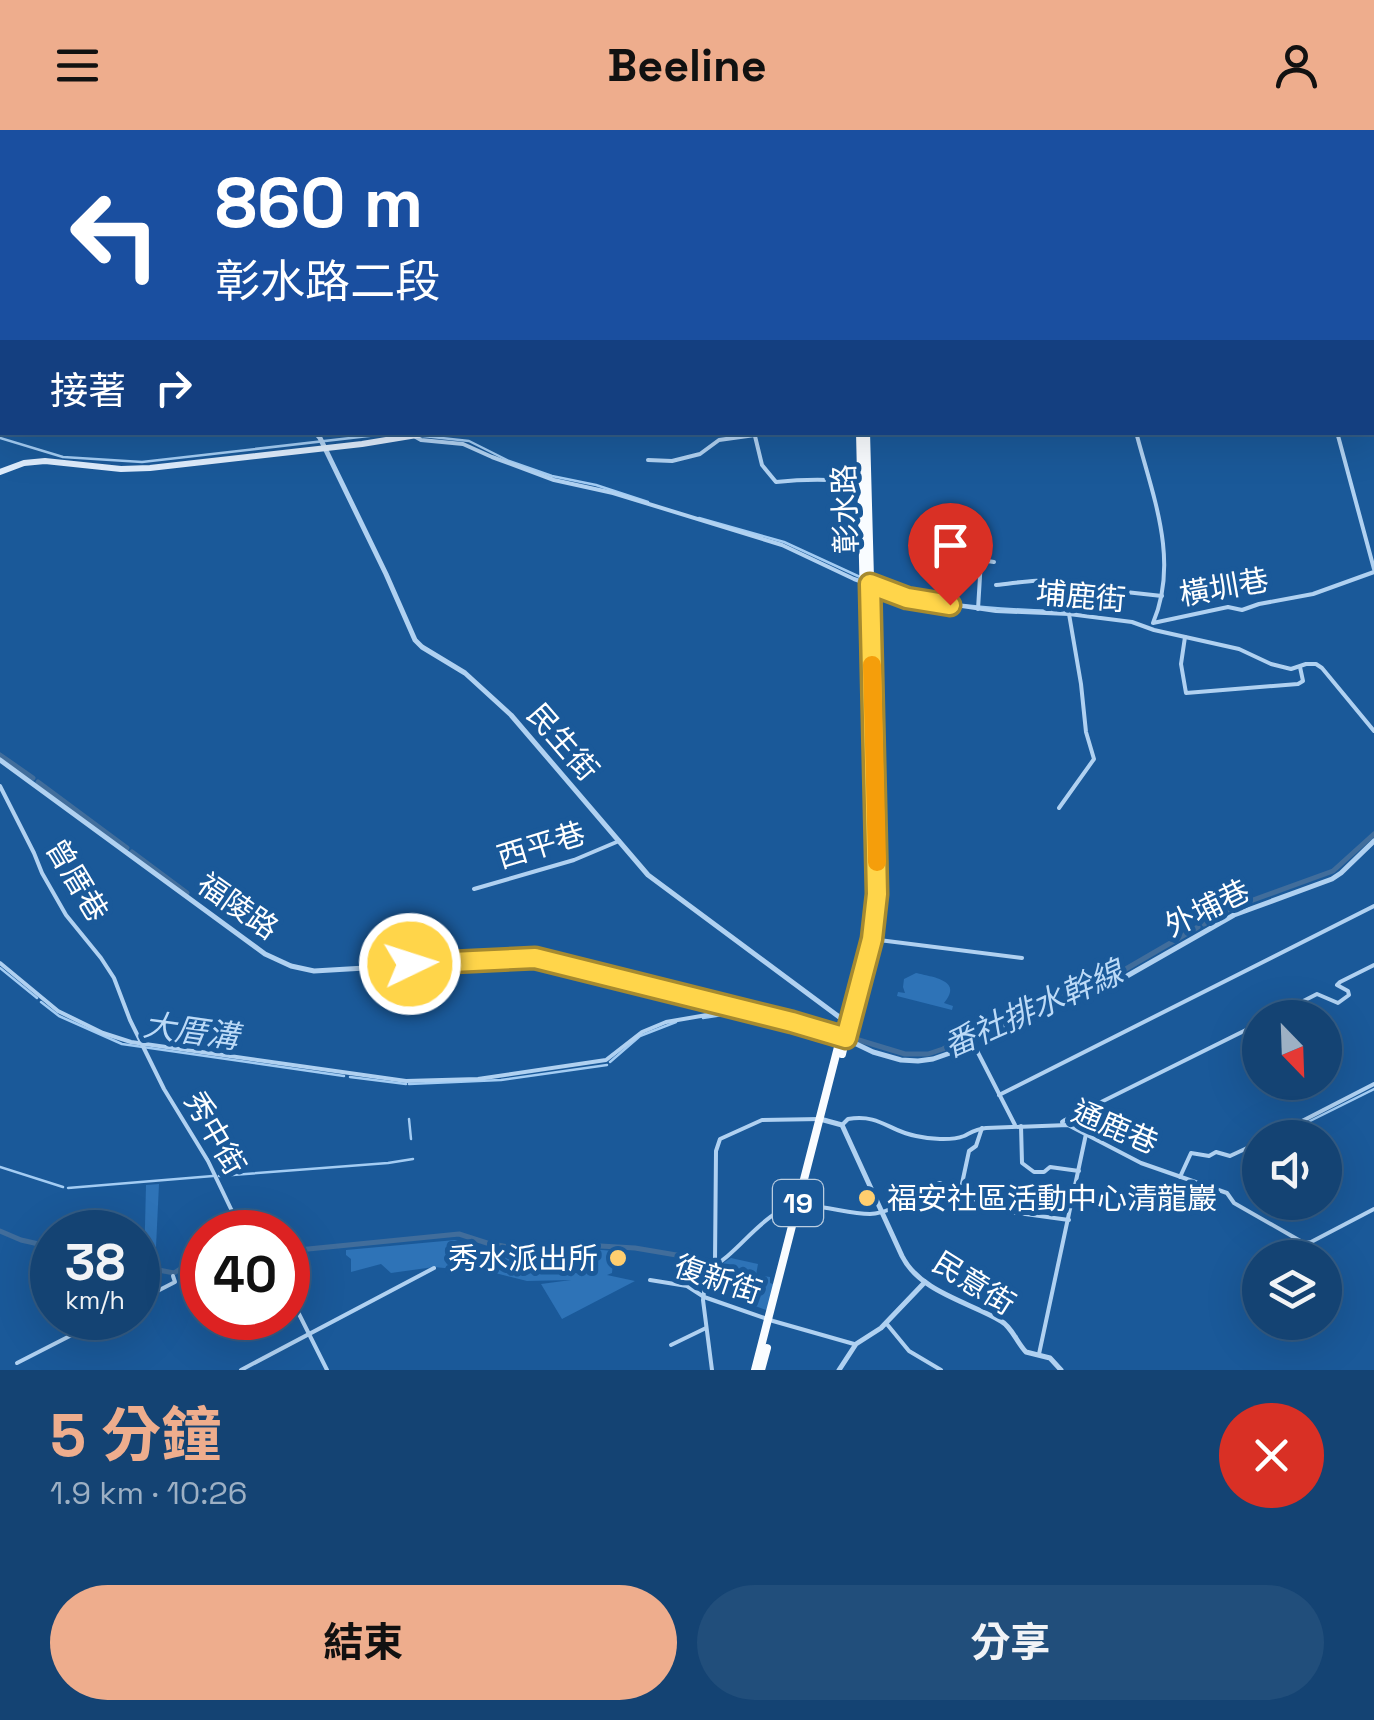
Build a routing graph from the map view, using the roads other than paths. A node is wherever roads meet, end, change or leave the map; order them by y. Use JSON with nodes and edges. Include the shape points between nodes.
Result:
{"nodes":[{"id":1,"x":317,"y":435,"type":"edge"},
{"id":2,"x":419,"y":435,"type":"edge"},
{"id":3,"x":748,"y":435,"type":"edge"},
{"id":4,"x":754,"y":435,"type":"edge"},
{"id":5,"x":863,"y":435,"type":"edge"},
{"id":6,"x":863,"y":435,"type":"edge"},
{"id":7,"x":1137,"y":435,"type":"edge"},
{"id":8,"x":1338,"y":435,"type":"edge"},
{"id":9,"x":414,"y":436,"type":"junction"},
{"id":10,"x":324,"y":447,"type":"junction"},
{"id":11,"x":648,"y":460,"type":"dead end"},
{"id":12,"x":0,"y":472,"type":"edge"},
{"id":13,"x":862,"y":482,"type":"junction"},
{"id":14,"x":941,"y":554,"type":"dead end"},
{"id":15,"x":954,"y":554,"type":"junction"},
{"id":16,"x":981,"y":560,"type":"junction"},
{"id":17,"x":994,"y":562,"type":"dead end"},
{"id":18,"x":1374,"y":571,"type":"edge"},
{"id":19,"x":867,"y":583,"type":"junction"},
{"id":20,"x":996,"y":584,"type":"dead end"},
{"id":21,"x":1162,"y":596,"type":"junction"},
{"id":22,"x":951,"y":606,"type":"junction"},
{"id":23,"x":978,"y":608,"type":"junction"},
{"id":24,"x":1069,"y":614,"type":"junction"},
{"id":25,"x":1186,"y":637,"type":"junction"},
{"id":26,"x":1300,"y":667,"type":"junction"},
{"id":27,"x":1374,"y":731,"type":"edge"},
{"id":28,"x":0,"y":760,"type":"edge"},
{"id":29,"x":0,"y":786,"type":"edge"},
{"id":30,"x":1060,"y":808,"type":"dead end"},
{"id":31,"x":619,"y":841,"type":"junction"},
{"id":32,"x":1374,"y":841,"type":"edge"},
{"id":33,"x":474,"y":889,"type":"dead end"},
{"id":34,"x":1374,"y":906,"type":"edge"},
{"id":35,"x":869,"y":938,"type":"junction"},
{"id":36,"x":1022,"y":958,"type":"dead end"},
{"id":37,"x":0,"y":963,"type":"edge"},
{"id":38,"x":1374,"y":965,"type":"edge"},
{"id":39,"x":1305,"y":1000,"type":"edge"},
{"id":40,"x":1331,"y":1000,"type":"edge"},
{"id":41,"x":1342,"y":1000,"type":"edge"},
{"id":42,"x":741,"y":1009,"type":"junction"},
{"id":43,"x":1242,"y":1031,"type":"edge"},
{"id":44,"x":844,"y":1032,"type":"junction"},
{"id":45,"x":972,"y":1041,"type":"junction"},
{"id":46,"x":142,"y":1045,"type":"junction"},
{"id":47,"x":1374,"y":1084,"type":"edge"},
{"id":48,"x":999,"y":1094,"type":"junction"},
{"id":49,"x":822,"y":1119,"type":"junction"},
{"id":50,"x":1304,"y":1120,"type":"edge"},
{"id":51,"x":842,"y":1125,"type":"junction"},
{"id":52,"x":1062,"y":1125,"type":"junction"},
{"id":53,"x":1018,"y":1126,"type":"junction"},
{"id":54,"x":982,"y":1128,"type":"junction"},
{"id":55,"x":1086,"y":1134,"type":"junction"},
{"id":56,"x":1242,"y":1150,"type":"edge"},
{"id":57,"x":1080,"y":1171,"type":"junction"},
{"id":58,"x":1180,"y":1177,"type":"junction"},
{"id":59,"x":960,"y":1192,"type":"junction"},
{"id":60,"x":800,"y":1206,"type":"junction"},
{"id":61,"x":1374,"y":1209,"type":"edge"},
{"id":62,"x":232,"y":1210,"type":"edge"},
{"id":63,"x":882,"y":1211,"type":"junction"},
{"id":64,"x":1069,"y":1220,"type":"junction"},
{"id":65,"x":434,"y":1268,"type":"dead end"},
{"id":66,"x":707,"y":1270,"type":"junction"},
{"id":67,"x":173,"y":1276,"type":"dead end"},
{"id":68,"x":650,"y":1280,"type":"dead end"},
{"id":69,"x":924,"y":1282,"type":"junction"},
{"id":70,"x":160,"y":1290,"type":"edge"},
{"id":71,"x":704,"y":1297,"type":"junction"},
{"id":72,"x":772,"y":1321,"type":"junction"},
{"id":73,"x":886,"y":1323,"type":"junction"},
{"id":74,"x":706,"y":1328,"type":"junction"},
{"id":75,"x":310,"y":1333,"type":"edge"},
{"id":76,"x":310,"y":1336,"type":"edge"},
{"id":77,"x":61,"y":1340,"type":"edge"},
{"id":78,"x":298,"y":1340,"type":"edge"},
{"id":79,"x":856,"y":1344,"type":"junction"},
{"id":80,"x":670,"y":1345,"type":"dead end"},
{"id":81,"x":1038,"y":1357,"type":"junction"},
{"id":82,"x":16,"y":1363,"type":"dead end"},
{"id":83,"x":712,"y":1369,"type":"edge"},
{"id":84,"x":240,"y":1370,"type":"edge"},
{"id":85,"x":327,"y":1370,"type":"edge"},
{"id":86,"x":758,"y":1370,"type":"edge"},
{"id":87,"x":839,"y":1370,"type":"edge"},
{"id":88,"x":941,"y":1370,"type":"edge"},
{"id":89,"x":1061,"y":1370,"type":"edge"}],
"edges":[{"from":1,"to":10,"type":"street","name":"民生街"},
{"from":2,"to":9,"type":"main road"},
{"from":3,"to":11,"type":"street","via":[[716,440],[700,454]]},
{"from":4,"to":13,"type":"street","via":[[762,465],[776,482]]},
{"from":5,"to":13,"type":"main road","name":"彰水路","number":"19"},
{"from":6,"to":19,"type":"main road","name":"彰水路","number":"19"},
{"from":7,"to":21,"type":"street","name":"橫圳巷","via":[[1165,543]]},
{"from":8,"to":18,"type":"street","name":"橫圳巷"},
{"from":9,"to":10,"type":"main road"},
{"from":9,"to":19,"type":"street","name":"埔鹿街","via":[[463,444],[554,480],[782,544]]},
{"from":10,"to":12,"type":"main road","via":[[136,468],[46,460]]},
{"from":10,"to":31,"type":"street","name":"民生街","via":[[415,640],[510,715]]},
{"from":13,"to":19,"type":"main road","name":"彰水路","number":"19"},
{"from":14,"to":15,"type":"street"},
{"from":15,"to":16,"type":"street"},
{"from":15,"to":22,"type":"street"},
{"from":16,"to":17,"type":"street"},
{"from":16,"to":23,"type":"street"},
{"from":18,"to":21,"type":"street","name":"橫圳巷","via":[[1312,594],[1153,623]]},
{"from":19,"to":22,"type":"street","name":"埔鹿街"},
{"from":19,"to":35,"type":"main road","number":"19"},
{"from":20,"to":21,"type":"street","via":[[1036,578]]},
{"from":22,"to":23,"type":"street","name":"埔鹿街"},
{"from":23,"to":24,"type":"street","name":"埔鹿街"},
{"from":24,"to":25,"type":"street","name":"埔鹿街"},
{"from":24,"to":30,"type":"street","via":[[1094,759]]},
{"from":25,"to":26,"type":"street","name":"埔鹿街"},
{"from":25,"to":26,"type":"street","via":[[1186,693],[1298,684]]},
{"from":26,"to":27,"type":"street","name":"埔鹿街","via":[[1322,668]]},
{"from":28,"to":42,"type":"street","name":"福陵路","via":[[280,962],[314,970],[528,953]]},
{"from":29,"to":46,"type":"street","name":"曾厝巷","via":[[66,915],[121,993]]},
{"from":31,"to":33,"type":"street","name":"西平巷"},
{"from":31,"to":44,"type":"street","name":"民生街","via":[[648,875],[748,948]]},
{"from":32,"to":45,"type":"street","name":"外埔巷","via":[[1332,879],[1234,915],[1120,980]]},
{"from":34,"to":48,"type":"street"},
{"from":35,"to":36,"type":"street"},
{"from":35,"to":44,"type":"main road","number":"19"},
{"from":37,"to":46,"type":"street","via":[[58,1011]]},
{"from":38,"to":41,"type":"street","via":[[1340,982],[1349,994]]},
{"from":39,"to":40,"type":"street","via":[[1317,994]]},
{"from":42,"to":44,"type":"street","name":"福陵路"},
{"from":42,"to":46,"type":"street","via":[[666,1022],[606,1060],[478,1080],[406,1081]]},
{"from":43,"to":52,"type":"street"},
{"from":44,"to":45,"type":"street","name":"外埔巷","via":[[901,1060],[933,1060]]},
{"from":44,"to":49,"type":"main road","number":"19"},
{"from":45,"to":48,"type":"street"},
{"from":46,"to":62,"type":"street","name":"秀中街"},
{"from":47,"to":50,"type":"street"},
{"from":48,"to":53,"type":"street"},
{"from":49,"to":51,"type":"street"},
{"from":49,"to":60,"type":"main road","number":"19"},
{"from":49,"to":66,"type":"street","via":[[762,1120],[720,1139],[716,1261]]},
{"from":51,"to":54,"type":"street","name":"通鹿巷","via":[[866,1117],[913,1136],[952,1138]]},
{"from":51,"to":63,"type":"street","name":"民意街"},
{"from":52,"to":53,"type":"street","name":"通鹿巷"},
{"from":52,"to":55,"type":"street","name":"通鹿巷"},
{"from":53,"to":54,"type":"street","name":"通鹿巷"},
{"from":53,"to":57,"type":"street","via":[[1022,1163],[1034,1172]]},
{"from":54,"to":59,"type":"street"},
{"from":55,"to":57,"type":"street"},
{"from":55,"to":58,"type":"street","name":"通鹿巷"},
{"from":56,"to":58,"type":"street","via":[[1191,1153]]},
{"from":57,"to":64,"type":"street"},
{"from":58,"to":61,"type":"street","name":"通鹿巷","via":[[1227,1192],[1234,1203],[1300,1242]]},
{"from":59,"to":63,"type":"street","via":[[940,1184]]},
{"from":59,"to":64,"type":"street","via":[[1010,1212]]},
{"from":60,"to":63,"type":"street"},
{"from":60,"to":66,"type":"street","via":[[778,1212]]},
{"from":60,"to":72,"type":"main road","number":"19"},
{"from":63,"to":69,"type":"street","name":"民意街","via":[[908,1266]]},
{"from":64,"to":81,"type":"street"},
{"from":65,"to":75,"type":"street"},
{"from":66,"to":71,"type":"street"},
{"from":67,"to":70,"type":"street","via":[[175,1282]]},
{"from":68,"to":71,"type":"street","name":"復新街","via":[[688,1286]]},
{"from":69,"to":73,"type":"street"},
{"from":69,"to":81,"type":"street","name":"民意街","via":[[1006,1323],[1021,1348]]},
{"from":71,"to":72,"type":"street","name":"復新街"},
{"from":71,"to":74,"type":"street"},
{"from":72,"to":79,"type":"street","name":"復新街"},
{"from":72,"to":86,"type":"main road","number":"19"},
{"from":73,"to":79,"type":"street"},
{"from":73,"to":88,"type":"street","via":[[909,1351]]},
{"from":74,"to":80,"type":"street"},
{"from":74,"to":83,"type":"street"},
{"from":76,"to":85,"type":"street"},
{"from":77,"to":82,"type":"street"},
{"from":78,"to":84,"type":"street"},
{"from":79,"to":87,"type":"street"},
{"from":81,"to":89,"type":"street","name":"民意街","via":[[1050,1358]]}]}
